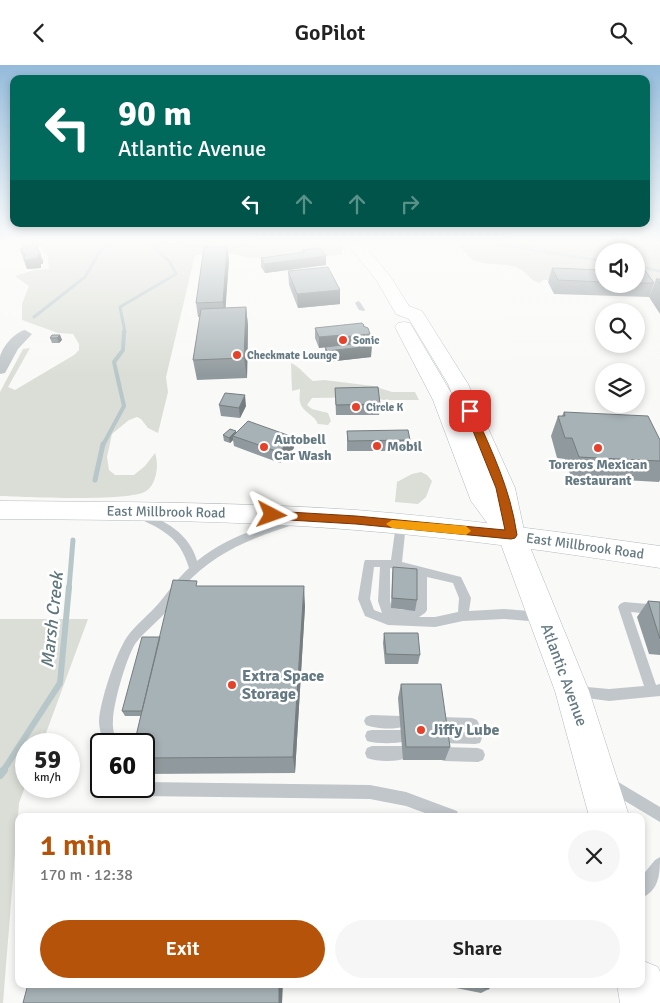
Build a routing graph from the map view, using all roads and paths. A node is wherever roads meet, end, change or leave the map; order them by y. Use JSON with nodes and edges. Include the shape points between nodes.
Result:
{"nodes":[{"id":1,"x":389,"y":287,"type":"edge"},
{"id":2,"x":358,"y":303,"type":"dead end"},
{"id":3,"x":362,"y":310,"type":"dead end"},
{"id":4,"x":25,"y":334,"type":"dead end"},
{"id":5,"x":0,"y":370,"type":"edge"},
{"id":6,"x":0,"y":510,"type":"edge"},
{"id":7,"x":130,"y":511,"type":"junction"},
{"id":8,"x":311,"y":518,"type":"junction"},
{"id":9,"x":401,"y":525,"type":"junction"},
{"id":10,"x":511,"y":535,"type":"junction"},
{"id":11,"x":660,"y":557,"type":"edge"},
{"id":12,"x":391,"y":564,"type":"junction"},
{"id":13,"x":194,"y":568,"type":"junction"},
{"id":14,"x":422,"y":571,"type":"junction"},
{"id":15,"x":660,"y":610,"type":"edge"},
{"id":16,"x":463,"y":616,"type":"junction"},
{"id":17,"x":542,"y":617,"type":"junction"},
{"id":18,"x":572,"y":691,"type":"junction"},
{"id":19,"x":656,"y":691,"type":"edge"},
{"id":20,"x":371,"y":721,"type":"dead end"},
{"id":21,"x":400,"y":722,"type":"dead end"},
{"id":22,"x":440,"y":723,"type":"edge"},
{"id":23,"x":472,"y":724,"type":"dead end"},
{"id":24,"x":108,"y":733,"type":"edge"},
{"id":25,"x":372,"y":736,"type":"dead end"},
{"id":26,"x":401,"y":737,"type":"dead end"},
{"id":27,"x":442,"y":737,"type":"edge"},
{"id":28,"x":475,"y":738,"type":"dead end"},
{"id":29,"x":372,"y":753,"type":"dead end"},
{"id":30,"x":402,"y":753,"type":"dead end"},
{"id":31,"x":444,"y":754,"type":"edge"},
{"id":32,"x":478,"y":755,"type":"dead end"},
{"id":33,"x":598,"y":777,"type":"junction"},
{"id":34,"x":155,"y":789,"type":"edge"},
{"id":35,"x":444,"y":813,"type":"edge"},
{"id":36,"x":608,"y":813,"type":"edge"},
{"id":37,"x":660,"y":815,"type":"edge"},
{"id":38,"x":660,"y":865,"type":"edge"},
{"id":39,"x":645,"y":885,"type":"edge"},
{"id":40,"x":642,"y":988,"type":"edge"},
{"id":41,"x":644,"y":1003,"type":"edge"}],
"edges":[{"from":1,"to":10,"type":"main road","name":"Atlantic Avenue","via":[[402,310],[399,317],[444,400],[484,501]]},
{"from":2,"to":3,"type":"lane"},
{"from":4,"to":5,"type":"street","via":[[12,347]]},
{"from":6,"to":7,"type":"main road","name":"East Millbrook Road"},
{"from":7,"to":8,"type":"main road","name":"East Millbrook Road"},
{"from":7,"to":13,"type":"lane","via":[[173,531],[183,541]]},
{"from":8,"to":9,"type":"main road","name":"East Millbrook Road"},
{"from":8,"to":13,"type":"lane","via":[[257,533]]},
{"from":9,"to":10,"type":"main road","name":"East Millbrook Road"},
{"from":9,"to":12,"type":"lane"},
{"from":10,"to":11,"type":"main road","name":"East Millbrook Road"},
{"from":10,"to":17,"type":"main road","name":"Atlantic Avenue"},
{"from":12,"to":14,"type":"lane"},
{"from":12,"to":14,"type":"lane","via":[[384,601],[387,611],[402,615],[417,614],[421,610]]},
{"from":12,"to":16,"type":"lane","via":[[369,563],[364,599],[369,613],[388,620],[435,622]]},
{"from":13,"to":24,"type":"lane","via":[[129,643],[106,711]]},
{"from":14,"to":16,"type":"lane","via":[[457,580],[465,598]]},
{"from":15,"to":19,"type":"lane","via":[[624,607]]},
{"from":16,"to":17,"type":"lane","via":[[504,614]]},
{"from":17,"to":18,"type":"main road","name":"Atlantic Avenue"},
{"from":18,"to":19,"type":"lane","via":[[609,695]]},
{"from":18,"to":33,"type":"main road","name":"Atlantic Avenue"},
{"from":20,"to":21,"type":"lane"},
{"from":22,"to":23,"type":"lane"},
{"from":25,"to":26,"type":"lane"},
{"from":27,"to":28,"type":"lane"},
{"from":29,"to":30,"type":"lane"},
{"from":31,"to":32,"type":"lane"},
{"from":33,"to":36,"type":"main road","name":"Atlantic Avenue"},
{"from":33,"to":37,"type":"lane"},
{"from":34,"to":35,"type":"lane","via":[[376,793],[406,799]]},
{"from":38,"to":39,"type":"lane"},
{"from":40,"to":41,"type":"main road"}]}
